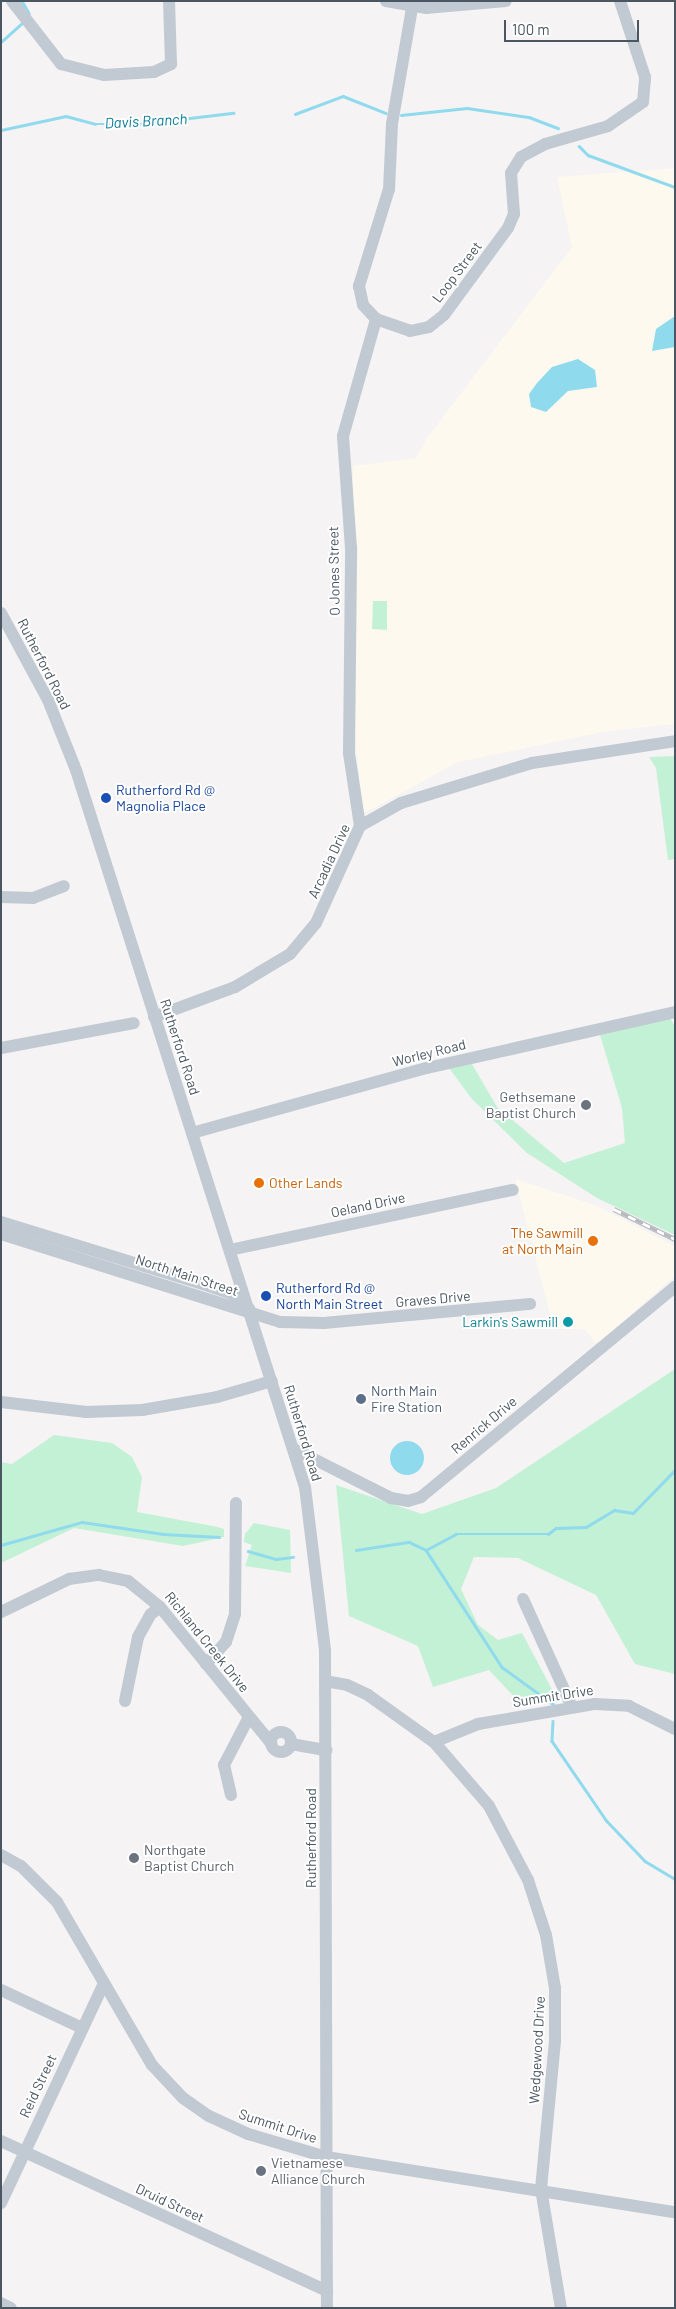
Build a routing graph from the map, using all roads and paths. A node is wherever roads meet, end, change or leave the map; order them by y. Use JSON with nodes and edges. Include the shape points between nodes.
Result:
{"nodes":[{"id":1,"x":12,"y":1,"type":"edge"},
{"id":2,"x":169,"y":1,"type":"edge"},
{"id":3,"x":386,"y":1,"type":"edge"},
{"id":4,"x":506,"y":1,"type":"edge"},
{"id":5,"x":620,"y":1,"type":"edge"},
{"id":6,"x":412,"y":8,"type":"junction"},
{"id":7,"x":376,"y":320,"type":"junction"},
{"id":8,"x":1,"y":613,"type":"edge"},
{"id":9,"x":675,"y":741,"type":"edge"},
{"id":10,"x":360,"y":826,"type":"junction"},
{"id":11,"x":64,"y":886,"type":"dead end"},
{"id":12,"x":1,"y":898,"type":"edge"},
{"id":13,"x":675,"y":1012,"type":"edge"},
{"id":14,"x":154,"y":1017,"type":"junction"},
{"id":15,"x":134,"y":1023,"type":"dead end"},
{"id":16,"x":1,"y":1048,"type":"edge"},
{"id":17,"x":192,"y":1134,"type":"junction"},
{"id":18,"x":513,"y":1190,"type":"dead end"},
{"id":19,"x":1,"y":1222,"type":"edge"},
{"id":20,"x":1,"y":1234,"type":"edge"},
{"id":21,"x":230,"y":1250,"type":"junction"},
{"id":22,"x":675,"y":1287,"type":"edge"},
{"id":23,"x":530,"y":1304,"type":"dead end"},
{"id":24,"x":251,"y":1311,"type":"junction"},
{"id":25,"x":272,"y":1381,"type":"junction"},
{"id":26,"x":1,"y":1402,"type":"edge"},
{"id":27,"x":294,"y":1449,"type":"junction"},
{"id":28,"x":236,"y":1503,"type":"dead end"},
{"id":29,"x":523,"y":1599,"type":"dead end"},
{"id":30,"x":160,"y":1607,"type":"junction"},
{"id":31,"x":1,"y":1612,"type":"edge"},
{"id":32,"x":206,"y":1664,"type":"junction"},
{"id":33,"x":325,"y":1681,"type":"junction"},
{"id":34,"x":125,"y":1701,"type":"dead end"},
{"id":35,"x":572,"y":1707,"type":"junction"},
{"id":36,"x":249,"y":1717,"type":"junction"},
{"id":37,"x":675,"y":1729,"type":"edge"},
{"id":38,"x":278,"y":1732,"type":"junction"},
{"id":39,"x":271,"y":1742,"type":"junction"},
{"id":40,"x":434,"y":1742,"type":"junction"},
{"id":41,"x":291,"y":1744,"type":"junction"},
{"id":42,"x":326,"y":1750,"type":"junction"},
{"id":43,"x":231,"y":1795,"type":"dead end"},
{"id":44,"x":1,"y":1854,"type":"edge"},
{"id":45,"x":104,"y":1983,"type":"junction"},
{"id":46,"x":1,"y":1990,"type":"edge"},
{"id":47,"x":82,"y":2028,"type":"junction"},
{"id":48,"x":1,"y":2141,"type":"edge"},
{"id":49,"x":24,"y":2152,"type":"junction"},
{"id":50,"x":326,"y":2157,"type":"junction"},
{"id":51,"x":541,"y":2189,"type":"junction"},
{"id":52,"x":1,"y":2203,"type":"edge"},
{"id":53,"x":675,"y":2212,"type":"edge"},
{"id":54,"x":327,"y":2291,"type":"junction"},
{"id":55,"x":1,"y":2303,"type":"edge"},
{"id":56,"x":11,"y":2308,"type":"edge"},
{"id":57,"x":327,"y":2308,"type":"edge"},
{"id":58,"x":561,"y":2308,"type":"edge"}],
"edges":[{"from":1,"to":2,"type":"street","via":[[52,56],[76,71],[154,72],[172,60]]},
{"from":3,"to":6,"type":"street"},
{"from":4,"to":6,"type":"street"},
{"from":5,"to":7,"type":"street","name":"Loop Street","via":[[645,77],[643,102],[608,126],[545,144],[521,157],[510,181],[512,220],[451,306],[432,325],[410,331]]},
{"from":6,"to":7,"type":"street","via":[[392,124],[390,189],[358,286],[363,305]]},
{"from":7,"to":10,"type":"street","name":"O Jones Street","via":[[343,436],[351,548],[349,753]]},
{"from":8,"to":14,"type":"street","name":"Rutherford Road","via":[[48,700],[76,770]]},
{"from":9,"to":10,"type":"street","name":"Arcadia Drive","via":[[584,753],[446,786],[401,803]]},
{"from":10,"to":14,"type":"street","name":"Arcadia Drive","via":[[316,923],[290,954],[235,987]]},
{"from":11,"to":12,"type":"street","via":[[34,898]]},
{"from":13,"to":17,"type":"street","name":"Worley Road","via":[[427,1068]]},
{"from":14,"to":17,"type":"street","name":"Rutherford Road"},
{"from":15,"to":16,"type":"street"},
{"from":17,"to":21,"type":"street","name":"Rutherford Road"},
{"from":18,"to":21,"type":"street","name":"Oeland Drive"},
{"from":19,"to":24,"type":"street","name":"North Main Street","via":[[232,1294]]},
{"from":20,"to":24,"type":"street","name":"North Main Street"},
{"from":21,"to":24,"type":"street","name":"Rutherford Road"},
{"from":22,"to":27,"type":"street","name":"Renrick Drive","via":[[421,1498],[408,1501],[391,1498]]},
{"from":23,"to":24,"type":"street","name":"Graves Drive","via":[[324,1323],[280,1322]]},
{"from":24,"to":25,"type":"street","name":"Rutherford Road"},
{"from":25,"to":26,"type":"street","via":[[217,1397],[142,1410],[52,1410]]},
{"from":25,"to":27,"type":"street","name":"Rutherford Road"},
{"from":27,"to":33,"type":"street","name":"Rutherford Road","via":[[316,1555]]},
{"from":28,"to":32,"type":"street","via":[[235,1614],[226,1642]]},
{"from":29,"to":35,"type":"street"},
{"from":30,"to":31,"type":"street","name":"Richland Creek Drive","via":[[128,1581],[99,1575],[62,1581]]},
{"from":30,"to":32,"type":"street","name":"Richland Creek Drive"},
{"from":30,"to":34,"type":"street","via":[[138,1637]]},
{"from":32,"to":36,"type":"street","name":"Richland Creek Drive"},
{"from":33,"to":40,"type":"street","name":"Wedgewood Drive","via":[[368,1695]]},
{"from":33,"to":42,"type":"street","name":"Rutherford Road"},
{"from":35,"to":37,"type":"street","name":"Summit Drive","via":[[619,1704]]},
{"from":35,"to":40,"type":"street","name":"Summit Drive","via":[[478,1724]]},
{"from":36,"to":38,"type":"street","name":"Richland Creek Drive"},
{"from":36,"to":39,"type":"street","name":"Richland Creek Drive"},
{"from":36,"to":43,"type":"street","via":[[224,1765]]},
{"from":38,"to":39,"type":"street"},
{"from":38,"to":41,"type":"street","name":"Richland Creek Drive","via":[[288,1734]]},
{"from":39,"to":41,"type":"street","via":[[282,1752]]},
{"from":40,"to":51,"type":"street","name":"Wedgewood Drive","via":[[477,1789],[504,1828],[546,1935],[556,2022]]},
{"from":41,"to":42,"type":"street"},
{"from":42,"to":50,"type":"street","name":"Rutherford Road"},
{"from":44,"to":45,"type":"street","name":"Summit Drive","via":[[21,1866],[57,1902]]},
{"from":45,"to":47,"type":"street","name":"Reid Street"},
{"from":45,"to":50,"type":"street","name":"Summit Drive","via":[[152,2065],[189,2102],[248,2134]]},
{"from":46,"to":47,"type":"street"},
{"from":47,"to":49,"type":"street","name":"Reid Street"},
{"from":48,"to":49,"type":"street","name":"Druid Street"},
{"from":49,"to":52,"type":"street","name":"Reid Street"},
{"from":49,"to":54,"type":"street","name":"Druid Street"},
{"from":50,"to":51,"type":"street","name":"Summit Drive"},
{"from":50,"to":54,"type":"street","name":"Rutherford Road"},
{"from":51,"to":53,"type":"street","name":"Summit Drive"},
{"from":51,"to":58,"type":"street","name":"Wedgewood Drive"},
{"from":54,"to":57,"type":"street","name":"Rutherford Road"},
{"from":55,"to":56,"type":"street"}]}
